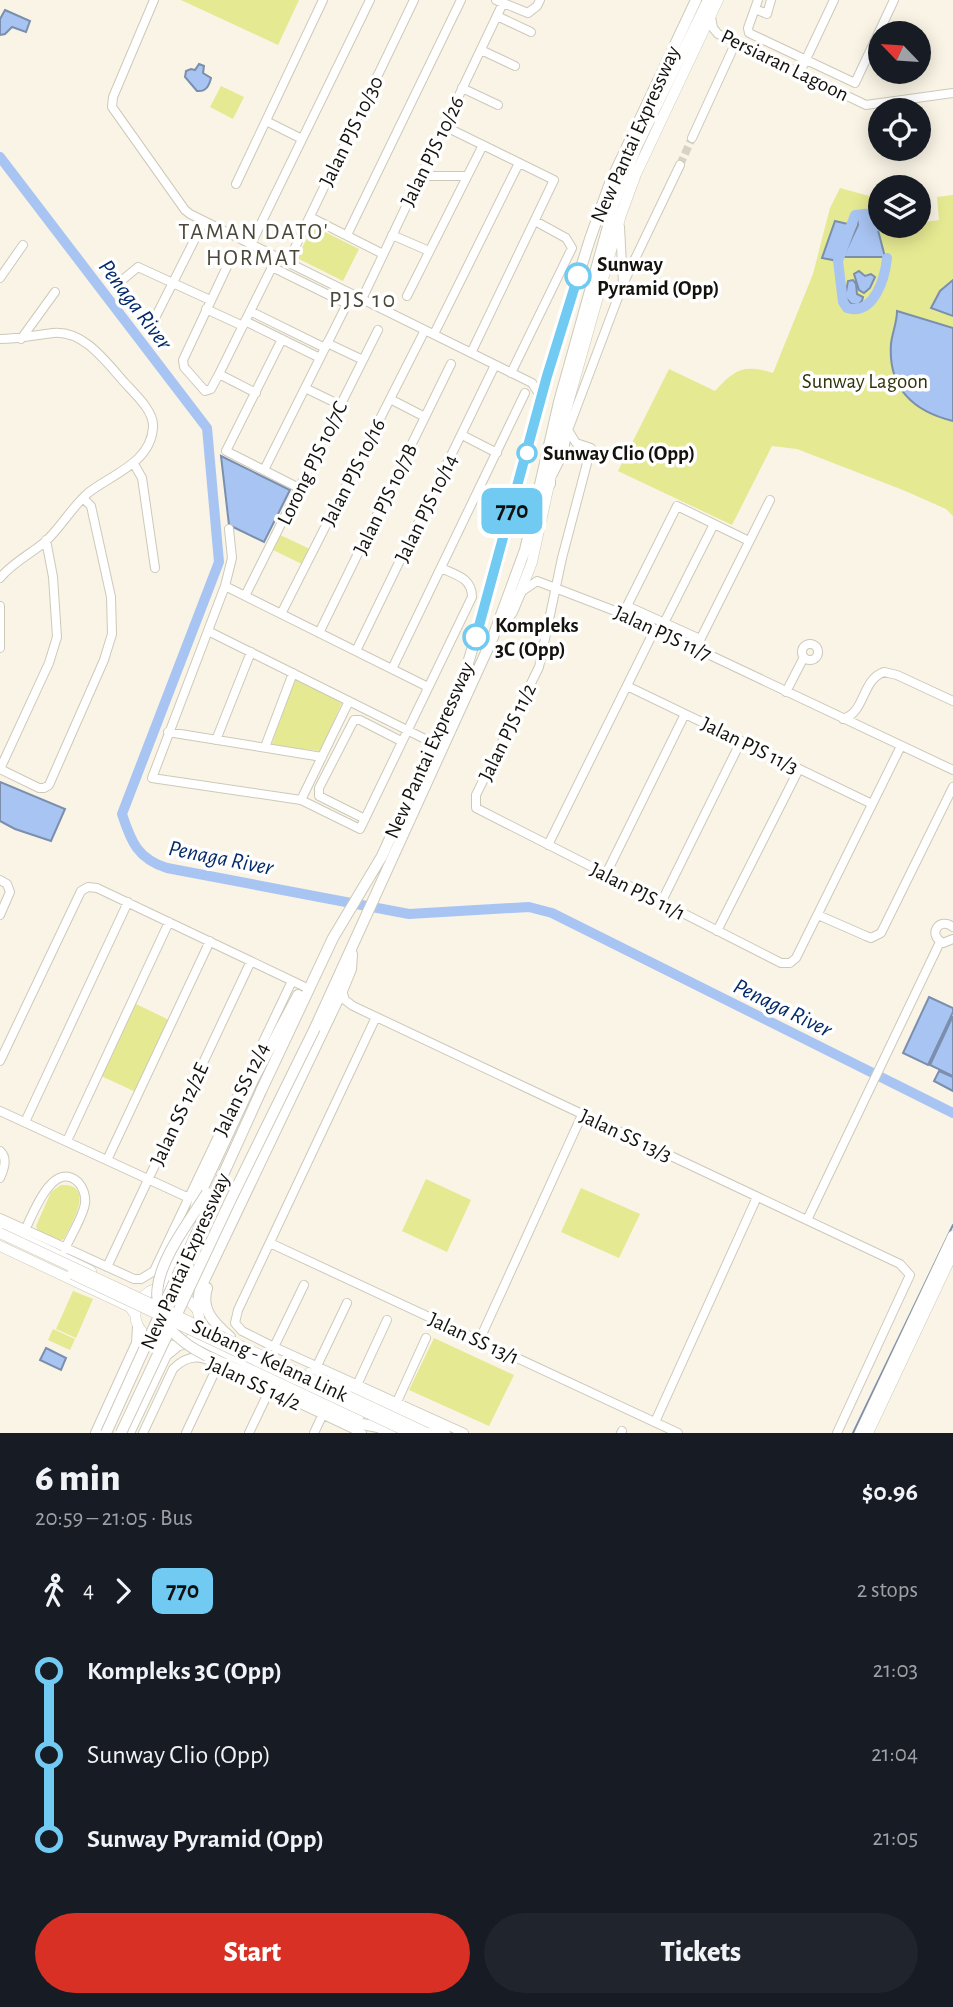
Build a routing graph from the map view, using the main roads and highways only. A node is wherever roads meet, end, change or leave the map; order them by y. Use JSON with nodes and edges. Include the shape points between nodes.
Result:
{"nodes":[{"id":1,"x":696,"y":0,"type":"edge"},
{"id":2,"x":708,"y":0,"type":"edge"},
{"id":3,"x":718,"y":0,"type":"edge"},
{"id":4,"x":602,"y":280,"type":"junction"},
{"id":5,"x":583,"y":320,"type":"junction"},
{"id":6,"x":548,"y":446,"type":"junction"},
{"id":7,"x":552,"y":479,"type":"junction"},
{"id":8,"x":497,"y":567,"type":"junction"},
{"id":9,"x":517,"y":573,"type":"junction"},
{"id":10,"x":520,"y":593,"type":"joint"},
{"id":11,"x":493,"y":637,"type":"junction"},
{"id":12,"x":333,"y":938,"type":"junction"},
{"id":13,"x":353,"y":945,"type":"junction"},
{"id":14,"x":277,"y":1038,"type":"junction"},
{"id":15,"x":0,"y":1226,"type":"edge"},
{"id":16,"x":0,"y":1233,"type":"edge"},
{"id":17,"x":953,"y":1236,"type":"edge"},
{"id":18,"x":0,"y":1240,"type":"edge"},
{"id":19,"x":0,"y":1246,"type":"edge"},
{"id":20,"x":953,"y":1253,"type":"edge"},
{"id":21,"x":215,"y":1258,"type":"junction"},
{"id":22,"x":174,"y":1266,"type":"junction"},
{"id":23,"x":208,"y":1272,"type":"junction"},
{"id":24,"x":158,"y":1288,"type":"junction"},
{"id":25,"x":146,"y":1293,"type":"junction"},
{"id":26,"x":134,"y":1313,"type":"junction"},
{"id":27,"x":199,"y":1314,"type":"junction"},
{"id":28,"x":138,"y":1327,"type":"junction"},
{"id":29,"x":230,"y":1337,"type":"junction"},
{"id":30,"x":191,"y":1340,"type":"junction"},
{"id":31,"x":176,"y":1347,"type":"junction"},
{"id":32,"x":135,"y":1349,"type":"junction"},
{"id":33,"x":163,"y":1361,"type":"junction"},
{"id":34,"x":378,"y":1427,"type":"junction"},
{"id":35,"x":96,"y":1433,"type":"edge"},
{"id":36,"x":106,"y":1433,"type":"edge"},
{"id":37,"x":121,"y":1433,"type":"edge"},
{"id":38,"x":129,"y":1433,"type":"edge"},
{"id":39,"x":391,"y":1433,"type":"edge"},
{"id":40,"x":410,"y":1433,"type":"edge"},
{"id":41,"x":427,"y":1433,"type":"edge"},
{"id":42,"x":445,"y":1433,"type":"edge"},
{"id":43,"x":860,"y":1433,"type":"edge"},
{"id":44,"x":868,"y":1433,"type":"edge"}],
"edges":[{"from":1,"to":8,"type":"highway","name":"New Pantai Expressway","via":[[607,191],[564,316]]},
{"from":2,"to":5,"type":"highway","name":"New Pantai Expressway","via":[[628,168]]},
{"from":3,"to":4,"type":"main road","via":[[636,174]]},
{"from":4,"to":5,"type":"highway"},
{"from":4,"to":7,"type":"main road"},
{"from":5,"to":6,"type":"highway","name":"New Pantai Expressway"},
{"from":6,"to":7,"type":"highway"},
{"from":6,"to":9,"type":"highway","name":"New Pantai Expressway"},
{"from":7,"to":10,"type":"main road"},
{"from":8,"to":9,"type":"highway","via":[[510,559]]},
{"from":8,"to":12,"type":"highway","name":"New Pantai Expressway","via":[[465,673],[374,871]]},
{"from":9,"to":11,"type":"highway","name":"New Pantai Expressway"},
{"from":10,"to":11,"type":"highway"},
{"from":11,"to":13,"type":"highway","name":"New Pantai Expressway"},
{"from":12,"to":14,"type":"highway","via":[[298,984]]},
{"from":12,"to":36,"type":"highway","name":"New Pantai Expressway","bridge":true},
{"from":13,"to":21,"type":"highway","via":[[351,969],[342,991]]},
{"from":13,"to":37,"type":"highway","name":"New Pantai Expressway","bridge":true},
{"from":14,"to":22,"type":"highway","via":[[197,1201],[191,1231]]},
{"from":14,"to":34,"type":"highway","bridge":true,"via":[[236,1136],[161,1267],[160,1312],[181,1342],[207,1356],[267,1385]]},
{"from":15,"to":25,"type":"main road","via":[[134,1292]]},
{"from":16,"to":41,"type":"main road","name":"Subang - Kelana Link","bridge":true},
{"from":17,"to":43,"type":"main road"},
{"from":18,"to":40,"type":"main road","name":"Subang - Kelana Link","bridge":true},
{"from":19,"to":26,"type":"main road","via":[[130,1307]]},
{"from":20,"to":44,"type":"main road"},
{"from":21,"to":23,"type":"highway"},
{"from":21,"to":29,"type":"highway","via":[[205,1306],[215,1324]]},
{"from":22,"to":23,"type":"highway","via":[[178,1278],[188,1283]]},
{"from":22,"to":24,"type":"highway"},
{"from":23,"to":27,"type":"highway","via":[[197,1298]]},
{"from":24,"to":25,"type":"main road"},
{"from":24,"to":27,"type":"main road","via":[[185,1297]]},
{"from":25,"to":26,"type":"main road"},
{"from":26,"to":28,"type":"main road"},
{"from":27,"to":29,"type":"main road","via":[[209,1328]]},
{"from":27,"to":30,"type":"main road"},
{"from":28,"to":31,"type":"main road","via":[[151,1339]]},
{"from":28,"to":32,"type":"highway"},
{"from":29,"to":42,"type":"main road","via":[[315,1370]]},
{"from":30,"to":31,"type":"main road"},
{"from":30,"to":34,"type":"main road","via":[[204,1342]]},
{"from":31,"to":33,"type":"highway"},
{"from":32,"to":33,"type":"highway","via":[[145,1349]]},
{"from":32,"to":35,"type":"highway"},
{"from":33,"to":38,"type":"highway"},
{"from":34,"to":39,"type":"main road"}]}
